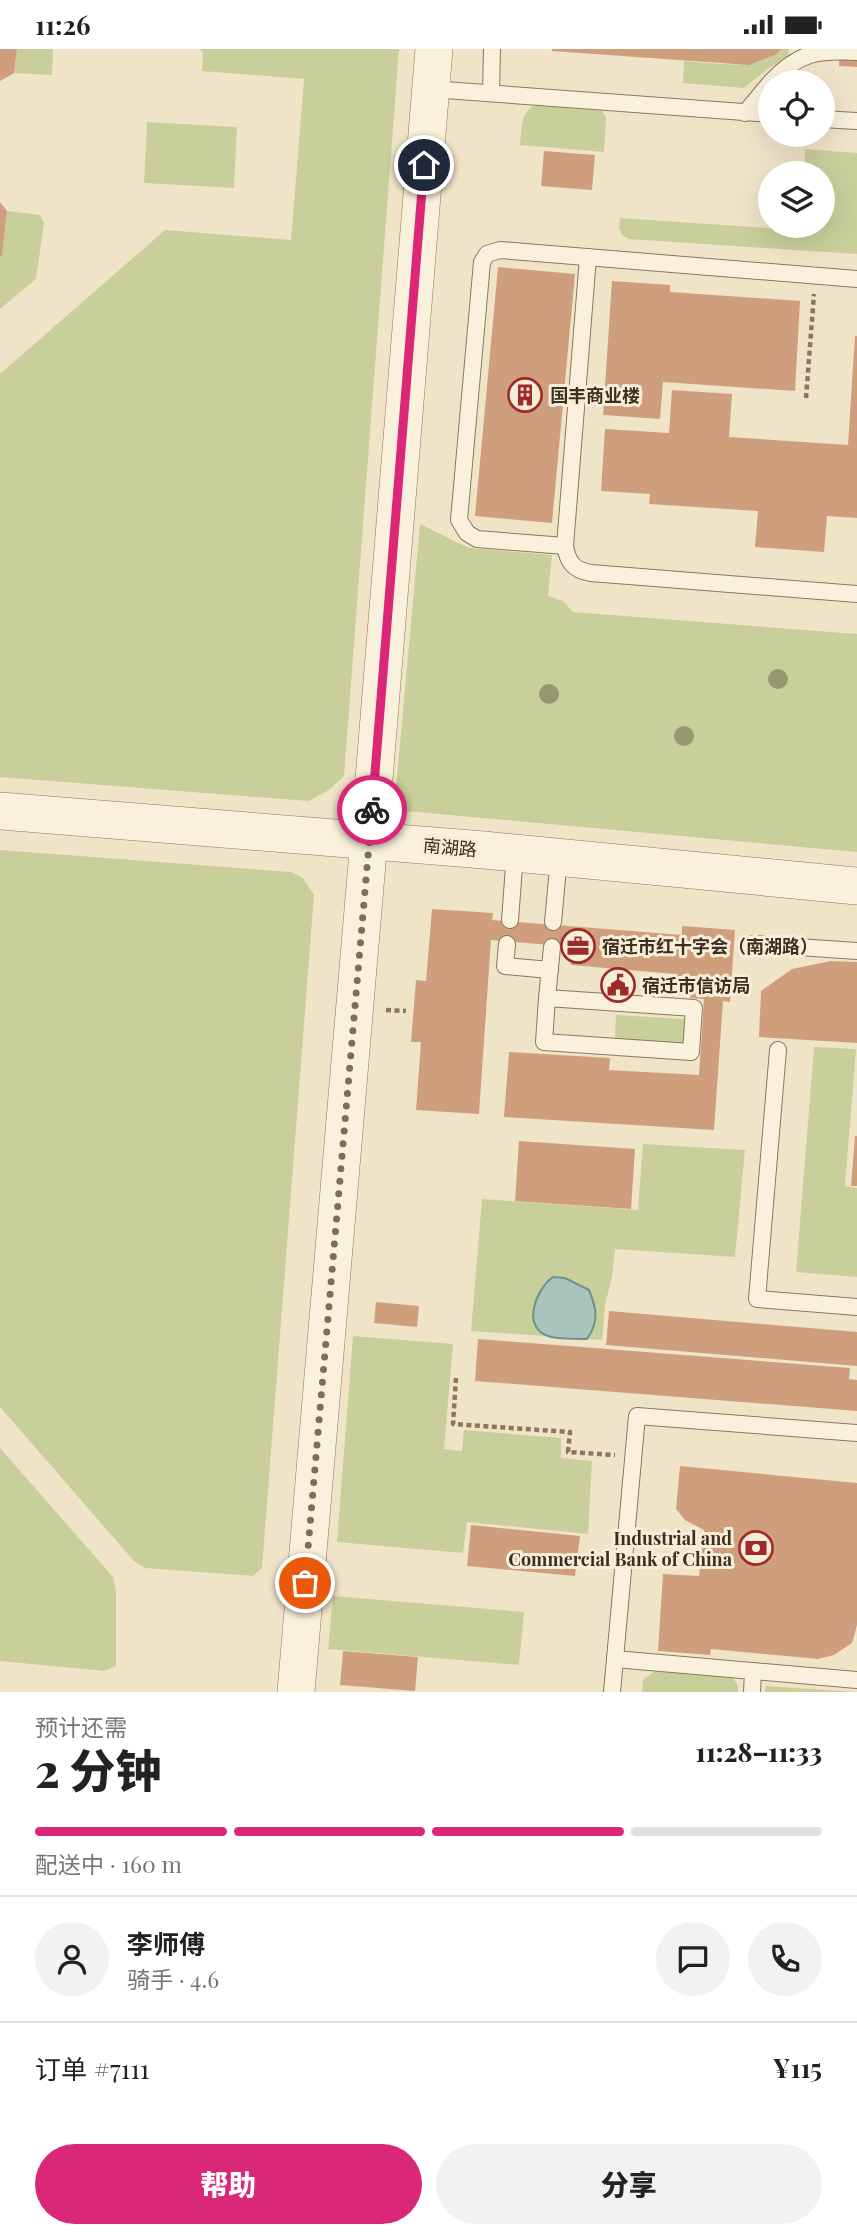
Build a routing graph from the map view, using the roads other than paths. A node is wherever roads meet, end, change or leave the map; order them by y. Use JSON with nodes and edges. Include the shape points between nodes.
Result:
{"nodes":[{"id":1,"x":434,"y":49,"type":"edge"},
{"id":2,"x":492,"y":49,"type":"edge"},
{"id":3,"x":857,"y":53,"type":"edge"},
{"id":4,"x":783,"y":70,"type":"edge"},
{"id":5,"x":431,"y":89,"type":"junction"},
{"id":6,"x":491,"y":93,"type":"junction"},
{"id":7,"x":758,"y":98,"type":"edge"},
{"id":8,"x":745,"y":113,"type":"junction"},
{"id":9,"x":758,"y":114,"type":"edge"},
{"id":10,"x":835,"y":120,"type":"edge"},
{"id":11,"x":857,"y":121,"type":"edge"},
{"id":12,"x":587,"y":257,"type":"junction"},
{"id":13,"x":857,"y":279,"type":"edge"},
{"id":14,"x":565,"y":546,"type":"junction"},
{"id":15,"x":857,"y":594,"type":"edge"},
{"id":16,"x":0,"y":811,"type":"edge"},
{"id":17,"x":369,"y":840,"type":"junction"},
{"id":18,"x":515,"y":853,"type":"junction"},
{"id":19,"x":559,"y":857,"type":"junction"},
{"id":20,"x":857,"y":886,"type":"edge"},
{"id":21,"x":510,"y":920,"type":"dead end"},
{"id":22,"x":554,"y":922,"type":"dead end"},
{"id":23,"x":507,"y":944,"type":"dead end"},
{"id":24,"x":754,"y":944,"type":"dead end"},
{"id":25,"x":552,"y":947,"type":"dead end"},
{"id":26,"x":857,"y":951,"type":"edge"},
{"id":27,"x":550,"y":970,"type":"junction"},
{"id":28,"x":547,"y":997,"type":"junction"},
{"id":29,"x":778,"y":1050,"type":"dead end"},
{"id":30,"x":857,"y":1307,"type":"edge"},
{"id":31,"x":857,"y":1433,"type":"edge"},
{"id":32,"x":615,"y":1660,"type":"junction"},
{"id":33,"x":753,"y":1671,"type":"junction"},
{"id":34,"x":857,"y":1680,"type":"edge"},
{"id":35,"x":296,"y":1692,"type":"edge"},
{"id":36,"x":612,"y":1692,"type":"edge"},
{"id":37,"x":752,"y":1692,"type":"edge"}],
"edges":[{"from":1,"to":5,"type":"street"},
{"from":2,"to":6,"type":"lane"},
{"from":3,"to":4,"type":"lane","via":[[826,50],[809,54]]},
{"from":5,"to":6,"type":"lane"},
{"from":5,"to":17,"type":"street"},
{"from":6,"to":8,"type":"lane"},
{"from":7,"to":8,"type":"lane"},
{"from":8,"to":9,"type":"lane"},
{"from":10,"to":11,"type":"lane"},
{"from":12,"to":13,"type":"lane"},
{"from":12,"to":14,"type":"lane"},
{"from":12,"to":14,"type":"lane","via":[[500,250],[487,254],[482,262],[459,520],[467,534],[477,539]]},
{"from":14,"to":15,"type":"lane","via":[[573,568],[583,572]]},
{"from":16,"to":17,"type":"street","name":"南湖路"},
{"from":17,"to":18,"type":"street","name":"南湖路"},
{"from":17,"to":35,"type":"street"},
{"from":18,"to":19,"type":"street","name":"南湖路"},
{"from":18,"to":21,"type":"lane"},
{"from":19,"to":20,"type":"street","name":"南湖路"},
{"from":19,"to":22,"type":"lane"},
{"from":23,"to":27,"type":"lane","via":[[505,966]]},
{"from":24,"to":26,"type":"lane"},
{"from":25,"to":27,"type":"lane"},
{"from":27,"to":28,"type":"lane"},
{"from":28,"to":28,"type":"lane","via":[[694,1008],[691,1052],[544,1042]]},
{"from":29,"to":30,"type":"lane","via":[[757,1299]]},
{"from":31,"to":32,"type":"lane","via":[[637,1416]]},
{"from":32,"to":33,"type":"lane"},
{"from":32,"to":36,"type":"lane"},
{"from":33,"to":34,"type":"lane"},
{"from":33,"to":37,"type":"lane"}]}
